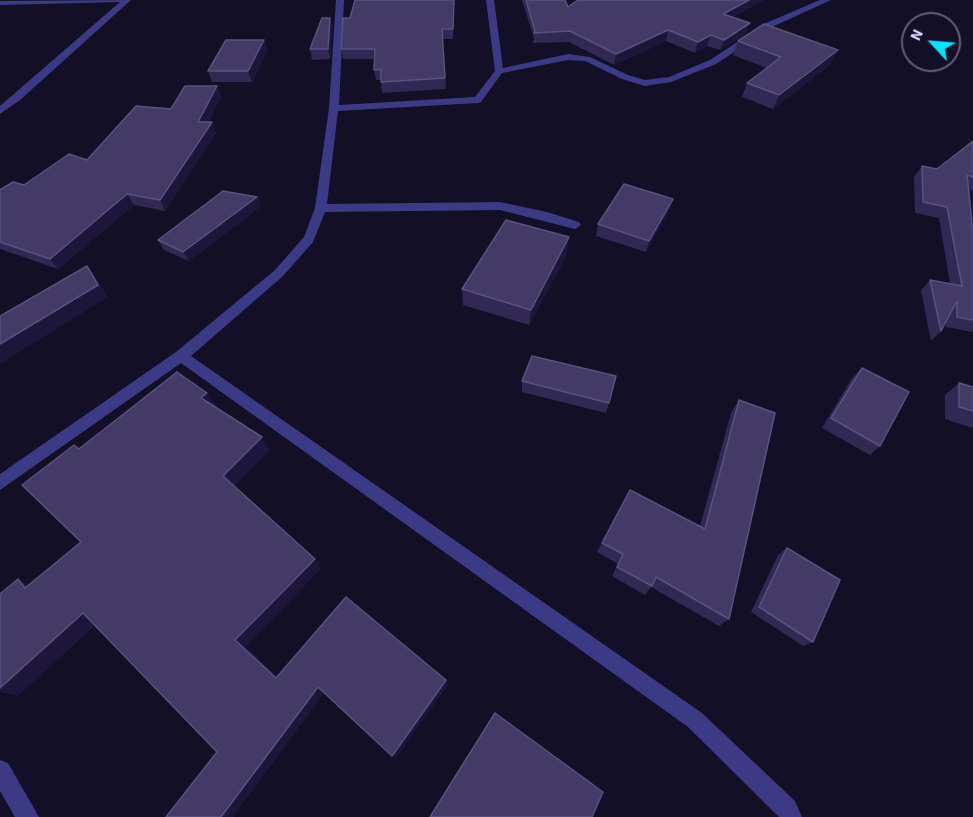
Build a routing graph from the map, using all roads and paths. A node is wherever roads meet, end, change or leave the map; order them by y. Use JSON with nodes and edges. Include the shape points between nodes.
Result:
{"nodes":[{"id":1,"x":120,"y":0,"type":"edge"},
{"id":2,"x":127,"y":0,"type":"edge"},
{"id":3,"x":340,"y":0,"type":"edge"},
{"id":4,"x":490,"y":0,"type":"edge"},
{"id":5,"x":827,"y":0,"type":"edge"},
{"id":6,"x":0,"y":3,"type":"edge"},
{"id":7,"x":499,"y":71,"type":"junction"},
{"id":8,"x":334,"y":108,"type":"junction"},
{"id":9,"x":0,"y":111,"type":"edge"},
{"id":10,"x":321,"y":208,"type":"junction"},
{"id":11,"x":575,"y":225,"type":"dead end"},
{"id":12,"x":181,"y":356,"type":"junction"},
{"id":13,"x":0,"y":483,"type":"edge"},
{"id":14,"x":0,"y":771,"type":"edge"},
{"id":15,"x":28,"y":817,"type":"edge"},
{"id":16,"x":791,"y":817,"type":"edge"}],
"edges":[{"from":1,"to":6,"type":"street"},
{"from":2,"to":9,"type":"street"},
{"from":3,"to":8,"type":"street"},
{"from":4,"to":7,"type":"street"},
{"from":5,"to":7,"type":"street","via":[[769,25],[713,62],[671,79],[645,83],[587,59],[568,57]]},
{"from":7,"to":8,"type":"street","via":[[478,100]]},
{"from":8,"to":10,"type":"street"},
{"from":10,"to":11,"type":"street","via":[[500,206]]},
{"from":10,"to":12,"type":"street","via":[[309,239],[279,273]]},
{"from":12,"to":13,"type":"street"},
{"from":12,"to":16,"type":"street","via":[[695,720],[772,793]]},
{"from":14,"to":15,"type":"street"}]}
